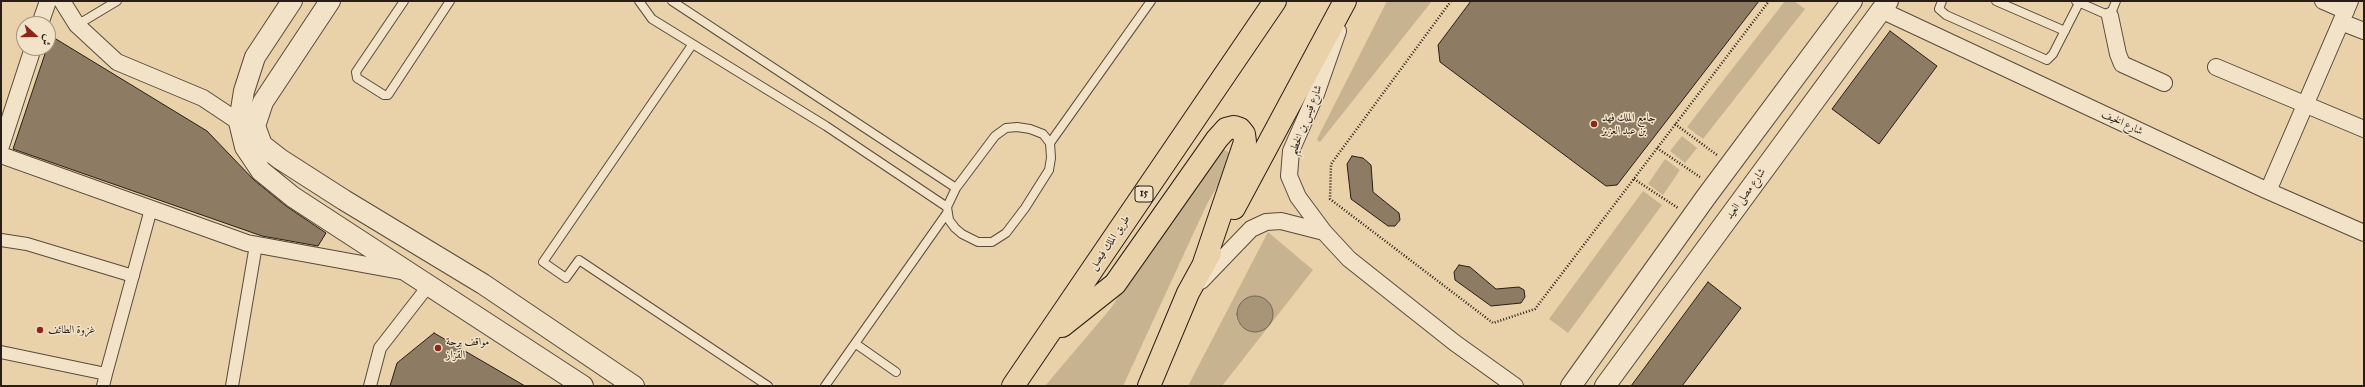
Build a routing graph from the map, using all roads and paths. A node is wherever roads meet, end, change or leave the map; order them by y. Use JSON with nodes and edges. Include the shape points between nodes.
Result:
{"nodes":[{"id":1,"x":48,"y":1,"type":"edge"},
{"id":2,"x":62,"y":1,"type":"edge"},
{"id":3,"x":117,"y":1,"type":"edge"},
{"id":4,"x":292,"y":1,"type":"edge"},
{"id":5,"x":330,"y":1,"type":"edge"},
{"id":6,"x":404,"y":1,"type":"edge"},
{"id":7,"x":450,"y":1,"type":"edge"},
{"id":8,"x":639,"y":1,"type":"edge"},
{"id":9,"x":672,"y":1,"type":"edge"},
{"id":10,"x":1150,"y":1,"type":"edge"},
{"id":11,"x":1275,"y":1,"type":"edge"},
{"id":12,"x":1344,"y":1,"type":"edge"},
{"id":13,"x":1348,"y":1,"type":"edge"},
{"id":14,"x":1451,"y":1,"type":"edge"},
{"id":15,"x":1769,"y":1,"type":"edge"},
{"id":16,"x":1852,"y":1,"type":"edge"},
{"id":17,"x":1942,"y":1,"type":"edge"},
{"id":18,"x":1996,"y":1,"type":"edge"},
{"id":19,"x":2116,"y":1,"type":"edge"},
{"id":20,"x":2323,"y":1,"type":"edge"},
{"id":21,"x":2077,"y":2,"type":"edge"},
{"id":22,"x":1884,"y":6,"type":"edge"},
{"id":23,"x":2346,"y":11,"type":"edge"},
{"id":24,"x":43,"y":16,"type":"edge"},
{"id":25,"x":2110,"y":16,"type":"junction"},
{"id":26,"x":77,"y":25,"type":"junction"},
{"id":27,"x":2064,"y":31,"type":"junction"},
{"id":28,"x":2364,"y":31,"type":"edge"},
{"id":29,"x":692,"y":44,"type":"junction"},
{"id":30,"x":30,"y":56,"type":"edge"},
{"id":31,"x":2216,"y":67,"type":"dead end"},
{"id":32,"x":2164,"y":82,"type":"dead end"},
{"id":33,"x":2305,"y":106,"type":"junction"},
{"id":34,"x":239,"y":122,"type":"junction"},
{"id":35,"x":1675,"y":124,"type":"junction"},
{"id":36,"x":2364,"y":129,"type":"edge"},
{"id":37,"x":1050,"y":143,"type":"junction"},
{"id":38,"x":1,"y":146,"type":"edge"},
{"id":39,"x":1657,"y":148,"type":"junction"},
{"id":40,"x":1,"y":155,"type":"edge"},
{"id":41,"x":1730,"y":165,"type":"junction"},
{"id":42,"x":1634,"y":179,"type":"junction"},
{"id":43,"x":1714,"y":186,"type":"junction"},
{"id":44,"x":956,"y":188,"type":"junction"},
{"id":45,"x":2268,"y":191,"type":"junction"},
{"id":46,"x":151,"y":209,"type":"junction"},
{"id":47,"x":947,"y":210,"type":"junction"},
{"id":48,"x":1692,"y":218,"type":"junction"},
{"id":49,"x":1324,"y":232,"type":"junction"},
{"id":50,"x":2364,"y":233,"type":"edge"},
{"id":51,"x":1,"y":240,"type":"edge"},
{"id":52,"x":256,"y":245,"type":"junction"},
{"id":53,"x":1203,"y":266,"type":"junction"},
{"id":54,"x":413,"y":274,"type":"junction"},
{"id":55,"x":133,"y":276,"type":"junction"},
{"id":56,"x":430,"y":285,"type":"junction"},
{"id":57,"x":1188,"y":293,"type":"junction"},
{"id":58,"x":1045,"y":339,"type":"junction"},
{"id":59,"x":856,"y":344,"type":"junction"},
{"id":60,"x":1,"y":352,"type":"edge"},
{"id":61,"x":896,"y":372,"type":"dead end"},
{"id":62,"x":106,"y":374,"type":"junction"},
{"id":63,"x":1149,"y":385,"type":"edge"},
{"id":64,"x":103,"y":386,"type":"edge"},
{"id":65,"x":232,"y":386,"type":"edge"},
{"id":66,"x":370,"y":386,"type":"edge"},
{"id":67,"x":583,"y":386,"type":"edge"},
{"id":68,"x":634,"y":386,"type":"edge"},
{"id":69,"x":768,"y":386,"type":"edge"},
{"id":70,"x":825,"y":386,"type":"edge"},
{"id":71,"x":1013,"y":386,"type":"edge"},
{"id":72,"x":1515,"y":386,"type":"edge"},
{"id":73,"x":1571,"y":386,"type":"edge"},
{"id":74,"x":1605,"y":386,"type":"edge"}],
"edges":[{"from":1,"to":24,"type":"street"},
{"from":2,"to":26,"type":"street"},
{"from":3,"to":26,"type":"lane"},
{"from":4,"to":34,"type":"street","via":[[255,57],[244,91]]},
{"from":5,"to":68,"type":"street","via":[[263,102],[255,126],[262,145],[344,200],[483,284]]},
{"from":6,"to":7,"type":"lane","via":[[356,72],[357,78],[384,95],[388,95]]},
{"from":8,"to":29,"type":"lane","via":[[652,19]]},
{"from":9,"to":44,"type":"lane"},
{"from":10,"to":37,"type":"lane"},
{"from":11,"to":58,"type":"highway","name":"طريق الملك فيصل","number":"15"},
{"from":12,"to":53,"type":"highway"},
{"from":13,"to":49,"type":"street","name":"شارع قيس بن الخطيم","via":[[1316,94],[1292,151],[1289,176],[1298,197]]},
{"from":14,"to":42,"type":"path","via":[[1331,164],[1330,199],[1493,323],[1535,309]]},
{"from":15,"to":35,"type":"path"},
{"from":16,"to":41,"type":"street"},
{"from":17,"to":27,"type":"lane","via":[[1939,9],[1946,15],[2047,60],[2053,54]]},
{"from":18,"to":27,"type":"lane"},
{"from":19,"to":25,"type":"lane"},
{"from":20,"to":23,"type":"street"},
{"from":21,"to":25,"type":"lane"},
{"from":21,"to":27,"type":"lane"},
{"from":22,"to":45,"type":"street","name":"شارع الخيف"},
{"from":22,"to":74,"type":"street","name":"شارع مصلى العيد"},
{"from":23,"to":28,"type":"street"},
{"from":23,"to":33,"type":"street"},
{"from":25,"to":32,"type":"street","via":[[2122,64]]},
{"from":26,"to":34,"type":"street","via":[[117,62],[204,98]]},
{"from":29,"to":47,"type":"lane","via":[[826,126]]},
{"from":29,"to":69,"type":"lane","via":[[543,262],[566,278],[579,260]]},
{"from":30,"to":38,"type":"street"},
{"from":31,"to":33,"type":"street"},
{"from":33,"to":36,"type":"street"},
{"from":33,"to":45,"type":"street"},
{"from":34,"to":54,"type":"street","via":[[245,147],[261,171],[293,197]]},
{"from":35,"to":39,"type":"path"},
{"from":35,"to":41,"type":"path"},
{"from":37,"to":44,"type":"lane","via":[[1043,134],[1030,128],[1006,128],[995,136]]},
{"from":37,"to":47,"type":"lane","via":[[1049,170],[1006,234],[992,242],[978,242],[955,228]]},
{"from":39,"to":42,"type":"path"},
{"from":39,"to":43,"type":"path"},
{"from":40,"to":46,"type":"street"},
{"from":41,"to":43,"type":"street"},
{"from":42,"to":48,"type":"path"},
{"from":43,"to":48,"type":"street"},
{"from":44,"to":47,"type":"lane"},
{"from":45,"to":50,"type":"street","name":"شارع الخيف"},
{"from":46,"to":52,"type":"street"},
{"from":46,"to":55,"type":"street"},
{"from":47,"to":59,"type":"lane"},
{"from":48,"to":73,"type":"street"},
{"from":49,"to":57,"type":"street","via":[[1281,221],[1266,222],[1251,229]]},
{"from":49,"to":72,"type":"street","name":"شارع قيس بن الخطيم","via":[[1349,260],[1386,290]]},
{"from":51,"to":55,"type":"street","via":[[27,244]]},
{"from":52,"to":54,"type":"street"},
{"from":52,"to":65,"type":"street"},
{"from":53,"to":57,"type":"highway"},
{"from":53,"to":58,"type":"highway","via":[[1245,142],[1244,134],[1234,127],[1226,129],[1218,138],[1115,284]]},
{"from":54,"to":56,"type":"street"},
{"from":55,"to":62,"type":"street"},
{"from":56,"to":66,"type":"street","via":[[380,348]]},
{"from":56,"to":67,"type":"street"},
{"from":57,"to":63,"type":"highway"},
{"from":58,"to":71,"type":"highway","name":"طريق الملك فيصل","number":"15"},
{"from":59,"to":61,"type":"lane"},
{"from":59,"to":70,"type":"lane"},
{"from":60,"to":62,"type":"street"},
{"from":62,"to":64,"type":"street"}]}
